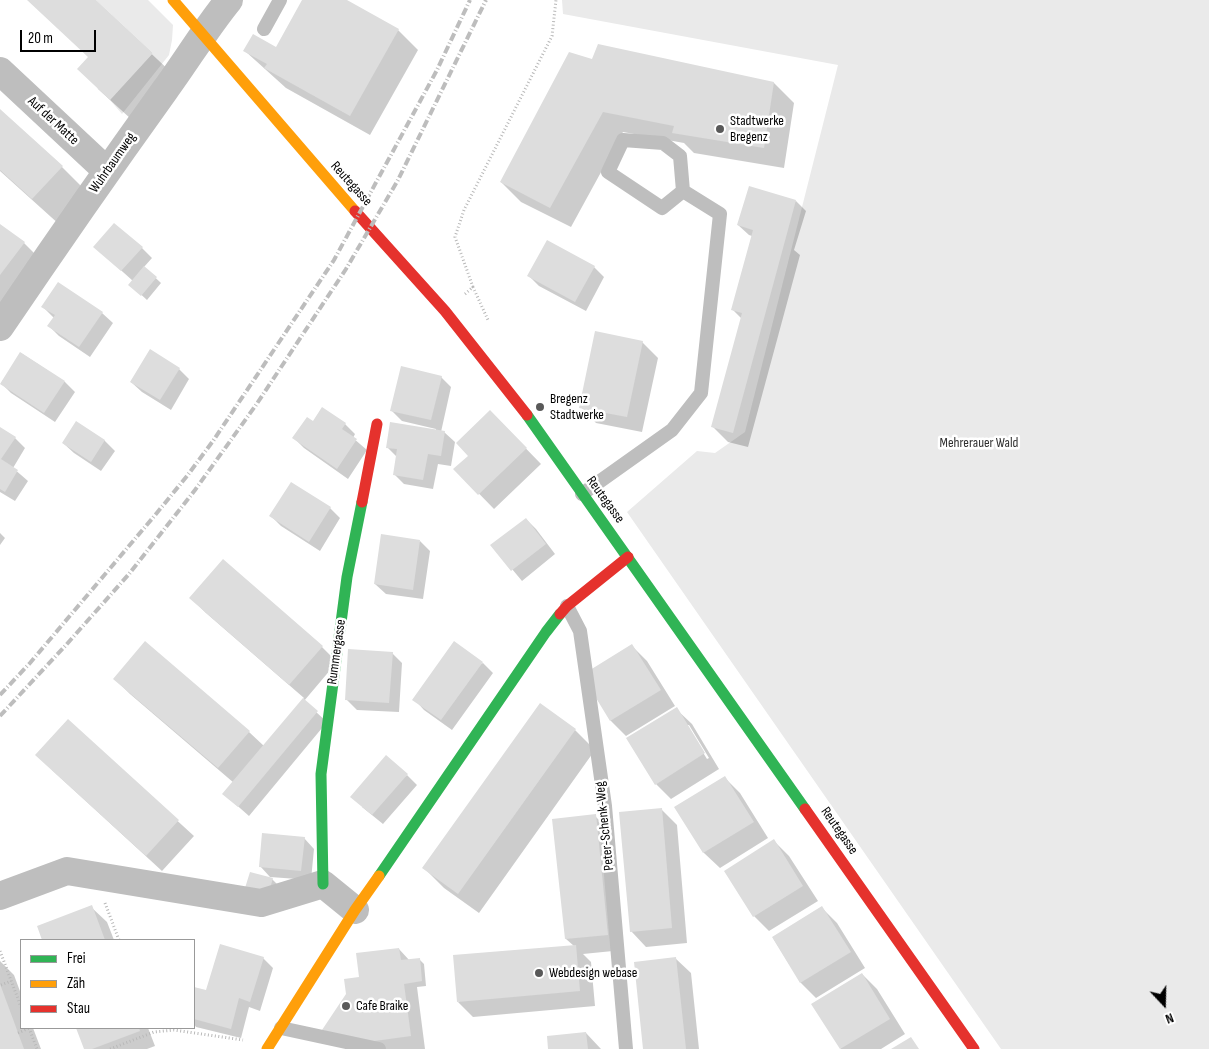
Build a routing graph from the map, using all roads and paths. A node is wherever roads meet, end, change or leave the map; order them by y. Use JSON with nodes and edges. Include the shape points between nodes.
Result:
{"nodes":[{"id":1,"x":173,"y":0,"type":"edge"},
{"id":2,"x":229,"y":0,"type":"edge"},
{"id":3,"x":280,"y":0,"type":"edge"},
{"id":4,"x":556,"y":0,"type":"edge"},
{"id":5,"x":264,"y":29,"type":"dead end"},
{"id":6,"x":204,"y":34,"type":"junction"},
{"id":7,"x":0,"y":71,"type":"edge"},
{"id":8,"x":107,"y":171,"type":"junction"},
{"id":9,"x":683,"y":191,"type":"junction"},
{"id":10,"x":473,"y":288,"type":"dead end"},
{"id":11,"x":0,"y":327,"type":"edge"},
{"id":12,"x":377,"y":424,"type":"dead end"},
{"id":13,"x":582,"y":494,"type":"junction"},
{"id":14,"x":628,"y":557,"type":"junction"},
{"id":15,"x":568,"y":606,"type":"junction"},
{"id":16,"x":94,"y":875,"type":"junction"},
{"id":17,"x":323,"y":884,"type":"junction"},
{"id":18,"x":0,"y":896,"type":"edge"},
{"id":19,"x":355,"y":910,"type":"junction"},
{"id":20,"x":119,"y":939,"type":"edge"},
{"id":21,"x":0,"y":952,"type":"edge"},
{"id":22,"x":11,"y":981,"type":"junction"},
{"id":23,"x":1,"y":985,"type":"edge"},
{"id":24,"x":20,"y":1004,"type":"edge"},
{"id":25,"x":281,"y":1028,"type":"junction"},
{"id":26,"x":26,"y":1029,"type":"edge"},
{"id":27,"x":29,"y":1029,"type":"edge"},
{"id":28,"x":153,"y":1029,"type":"edge"},
{"id":29,"x":18,"y":1032,"type":"dead end"},
{"id":30,"x":154,"y":1032,"type":"junction"},
{"id":31,"x":269,"y":1047,"type":"edge"},
{"id":32,"x":37,"y":1049,"type":"edge"},
{"id":33,"x":110,"y":1049,"type":"edge"},
{"id":34,"x":379,"y":1049,"type":"edge"},
{"id":35,"x":626,"y":1049,"type":"edge"},
{"id":36,"x":974,"y":1049,"type":"edge"}],
"edges":[{"from":1,"to":6,"type":"street","name":"Reutegasse"},
{"from":2,"to":6,"type":"street","name":"Wuhrbaumweg"},
{"from":3,"to":5,"type":"lane"},
{"from":4,"to":10,"type":"path","via":[[552,36],[464,210],[455,237]]},
{"from":6,"to":8,"type":"street","name":"Wuhrbaumweg"},
{"from":6,"to":13,"type":"street","name":"Reutegasse","via":[[311,161],[445,311],[540,431]]},
{"from":7,"to":8,"type":"street","name":"Auf der Matte"},
{"from":8,"to":11,"type":"street","name":"Wuhrbaumweg"},
{"from":9,"to":9,"type":"lane","via":[[662,208],[608,172],[623,140],[663,143],[680,156]]},
{"from":9,"to":13,"type":"lane","via":[[720,214],[701,393],[672,430]]},
{"from":12,"to":17,"type":"street","name":"Rummergasse","via":[[347,577],[321,774]]},
{"from":13,"to":14,"type":"street","name":"Reutegasse"},
{"from":14,"to":15,"type":"street"},
{"from":14,"to":36,"type":"street","name":"Reutegasse"},
{"from":15,"to":19,"type":"street","via":[[546,632]]},
{"from":15,"to":35,"type":"lane","name":"Peter-Schenk-Weg","via":[[580,631],[603,796]]},
{"from":16,"to":17,"type":"street","via":[[261,904]]},
{"from":16,"to":18,"type":"street","via":[[67,871]]},
{"from":16,"to":20,"type":"path"},
{"from":17,"to":19,"type":"street"},
{"from":19,"to":25,"type":"street"},
{"from":21,"to":22,"type":"path"},
{"from":22,"to":23,"type":"path"},
{"from":22,"to":24,"type":"path"},
{"from":25,"to":31,"type":"street"},
{"from":25,"to":34,"type":"lane"},
{"from":26,"to":29,"type":"path"},
{"from":27,"to":32,"type":"path"},
{"from":28,"to":30,"type":"path"},
{"from":30,"to":31,"type":"path","via":[[174,1030]]},
{"from":30,"to":33,"type":"path"}]}
